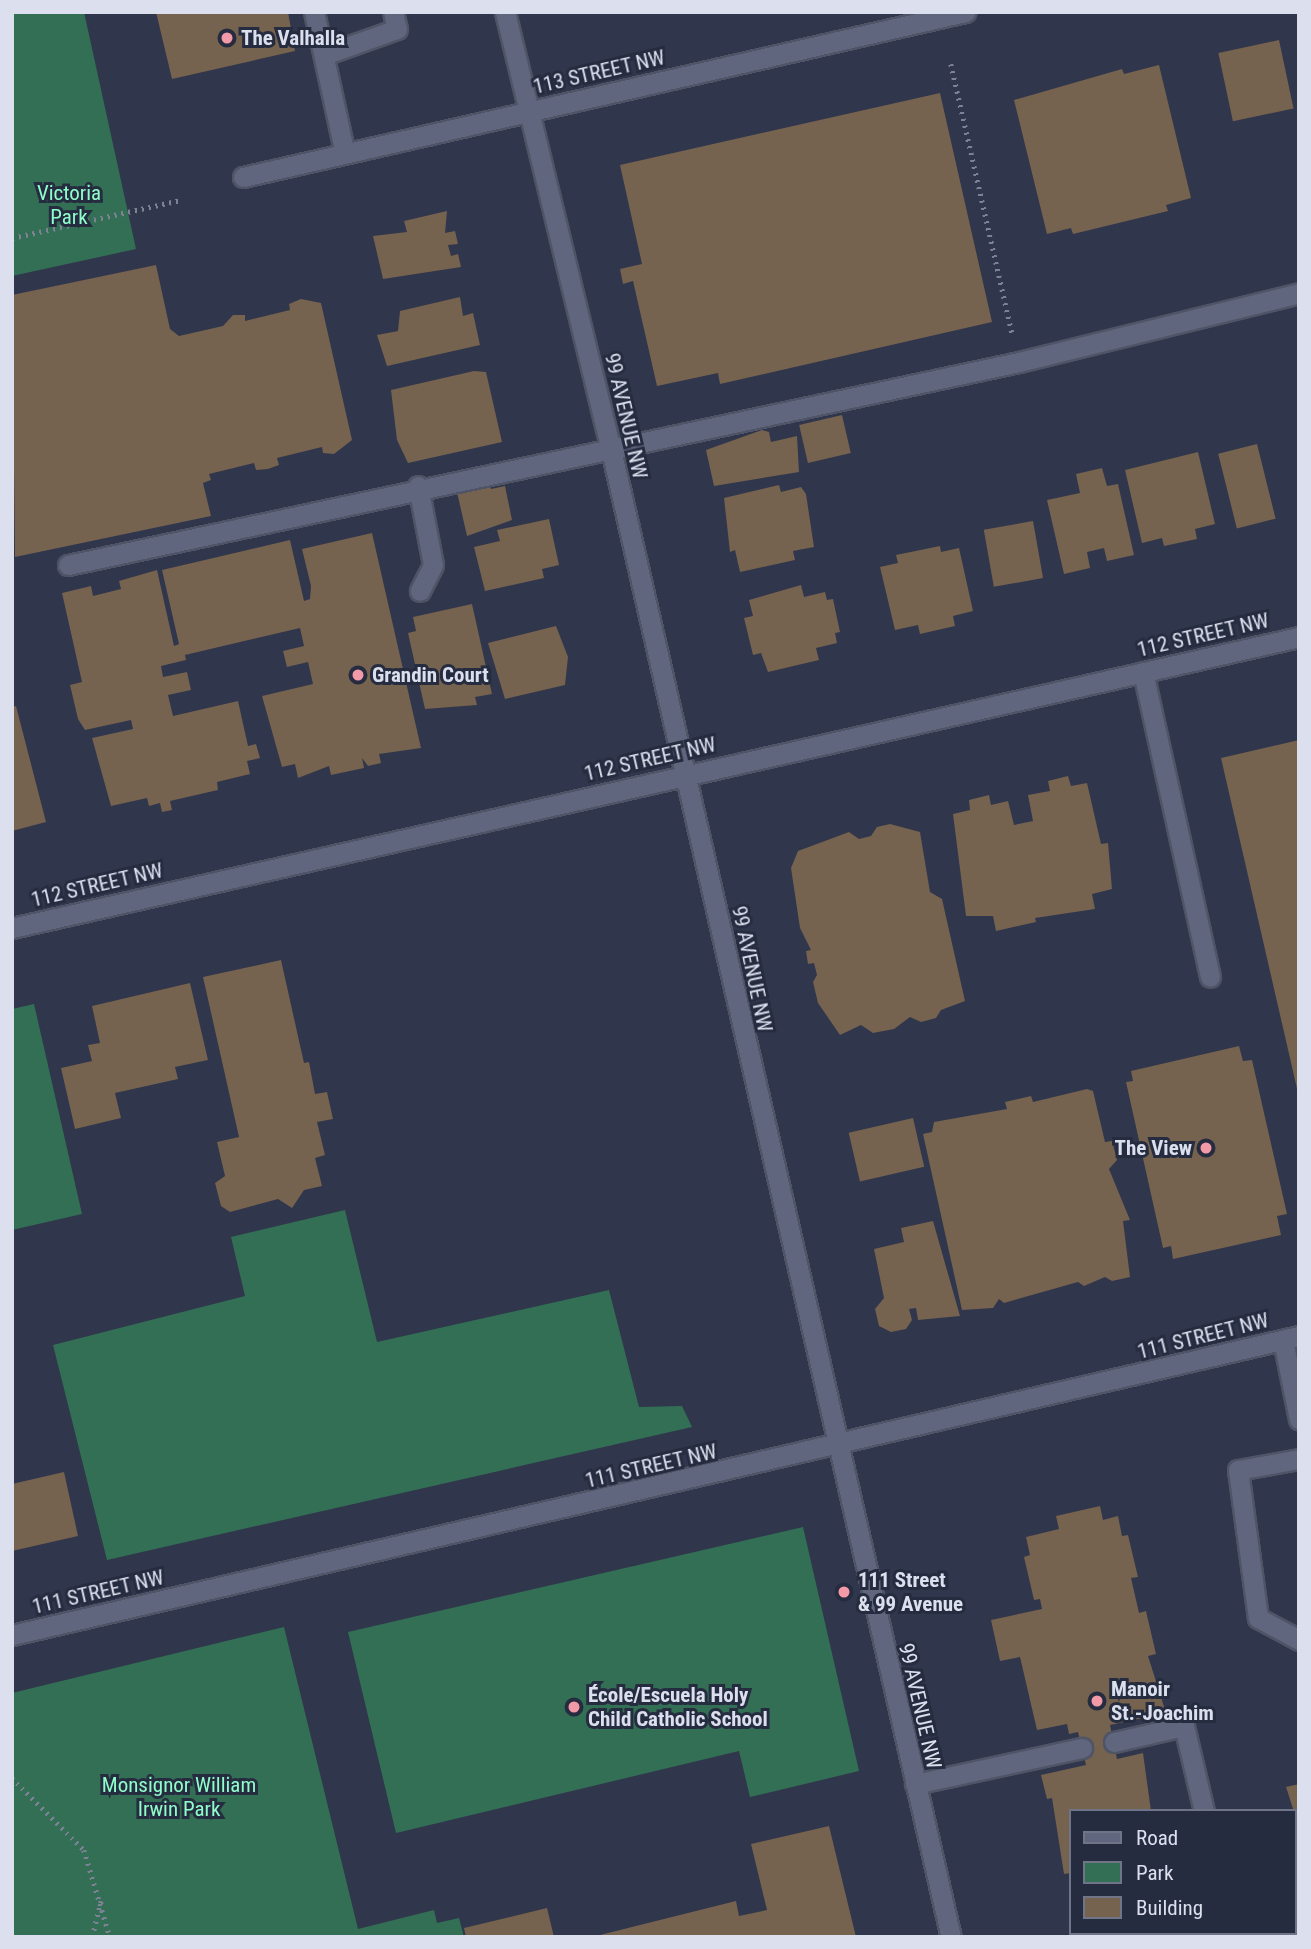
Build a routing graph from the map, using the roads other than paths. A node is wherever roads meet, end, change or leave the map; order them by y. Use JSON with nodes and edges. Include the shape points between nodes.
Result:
{"nodes":[{"id":1,"x":314,"y":12,"type":"edge"},
{"id":2,"x":393,"y":12,"type":"edge"},
{"id":3,"x":505,"y":12,"type":"edge"},
{"id":4,"x":965,"y":12,"type":"edge"},
{"id":5,"x":324,"y":55,"type":"junction"},
{"id":6,"x":530,"y":111,"type":"junction"},
{"id":7,"x":345,"y":153,"type":"junction"},
{"id":8,"x":243,"y":177,"type":"dead end"},
{"id":9,"x":1299,"y":293,"type":"edge"},
{"id":10,"x":610,"y":445,"type":"junction"},
{"id":11,"x":418,"y":486,"type":"junction"},
{"id":12,"x":68,"y":565,"type":"dead end"},
{"id":13,"x":420,"y":592,"type":"dead end"},
{"id":14,"x":1299,"y":637,"type":"edge"},
{"id":15,"x":1143,"y":672,"type":"junction"},
{"id":16,"x":686,"y":775,"type":"junction"},
{"id":17,"x":12,"y":928,"type":"edge"},
{"id":18,"x":1210,"y":977,"type":"dead end"},
{"id":19,"x":1291,"y":1338,"type":"edge"},
{"id":20,"x":1299,"y":1419,"type":"edge"},
{"id":21,"x":837,"y":1447,"type":"junction"},
{"id":22,"x":1299,"y":1460,"type":"edge"},
{"id":23,"x":12,"y":1635,"type":"edge"},
{"id":24,"x":1299,"y":1640,"type":"edge"},
{"id":25,"x":1114,"y":1742,"type":"dead end"},
{"id":26,"x":1082,"y":1748,"type":"dead end"},
{"id":27,"x":915,"y":1784,"type":"junction"},
{"id":28,"x":1204,"y":1809,"type":"edge"},
{"id":29,"x":951,"y":1937,"type":"edge"}],
"edges":[{"from":1,"to":5,"type":"street"},
{"from":2,"to":5,"type":"street","via":[[397,29]]},
{"from":3,"to":6,"type":"street","name":"99 AVENUE NW"},
{"from":4,"to":6,"type":"street","name":"113 STREET NW"},
{"from":5,"to":7,"type":"street"},
{"from":6,"to":7,"type":"street","name":"113 STREET NW"},
{"from":6,"to":10,"type":"street","name":"99 AVENUE NW"},
{"from":7,"to":8,"type":"street","name":"113 STREET NW"},
{"from":9,"to":10,"type":"street","via":[[1019,362]]},
{"from":10,"to":11,"type":"street"},
{"from":10,"to":16,"type":"street","name":"99 AVENUE NW"},
{"from":11,"to":12,"type":"street"},
{"from":11,"to":13,"type":"street","via":[[433,565]]},
{"from":14,"to":15,"type":"street","name":"112 STREET NW"},
{"from":15,"to":16,"type":"street","name":"112 STREET NW"},
{"from":15,"to":18,"type":"street"},
{"from":16,"to":17,"type":"street","name":"112 STREET NW"},
{"from":16,"to":21,"type":"street","name":"99 AVENUE NW"},
{"from":19,"to":20,"type":"street"},
{"from":19,"to":21,"type":"street","name":"111 STREET NW"},
{"from":21,"to":23,"type":"street","name":"111 STREET NW"},
{"from":21,"to":27,"type":"street","name":"99 AVENUE NW"},
{"from":22,"to":24,"type":"street","via":[[1238,1470],[1258,1618]]},
{"from":25,"to":28,"type":"street","via":[[1184,1726]]},
{"from":26,"to":27,"type":"street"},
{"from":27,"to":29,"type":"street","name":"99 AVENUE NW"}]}
